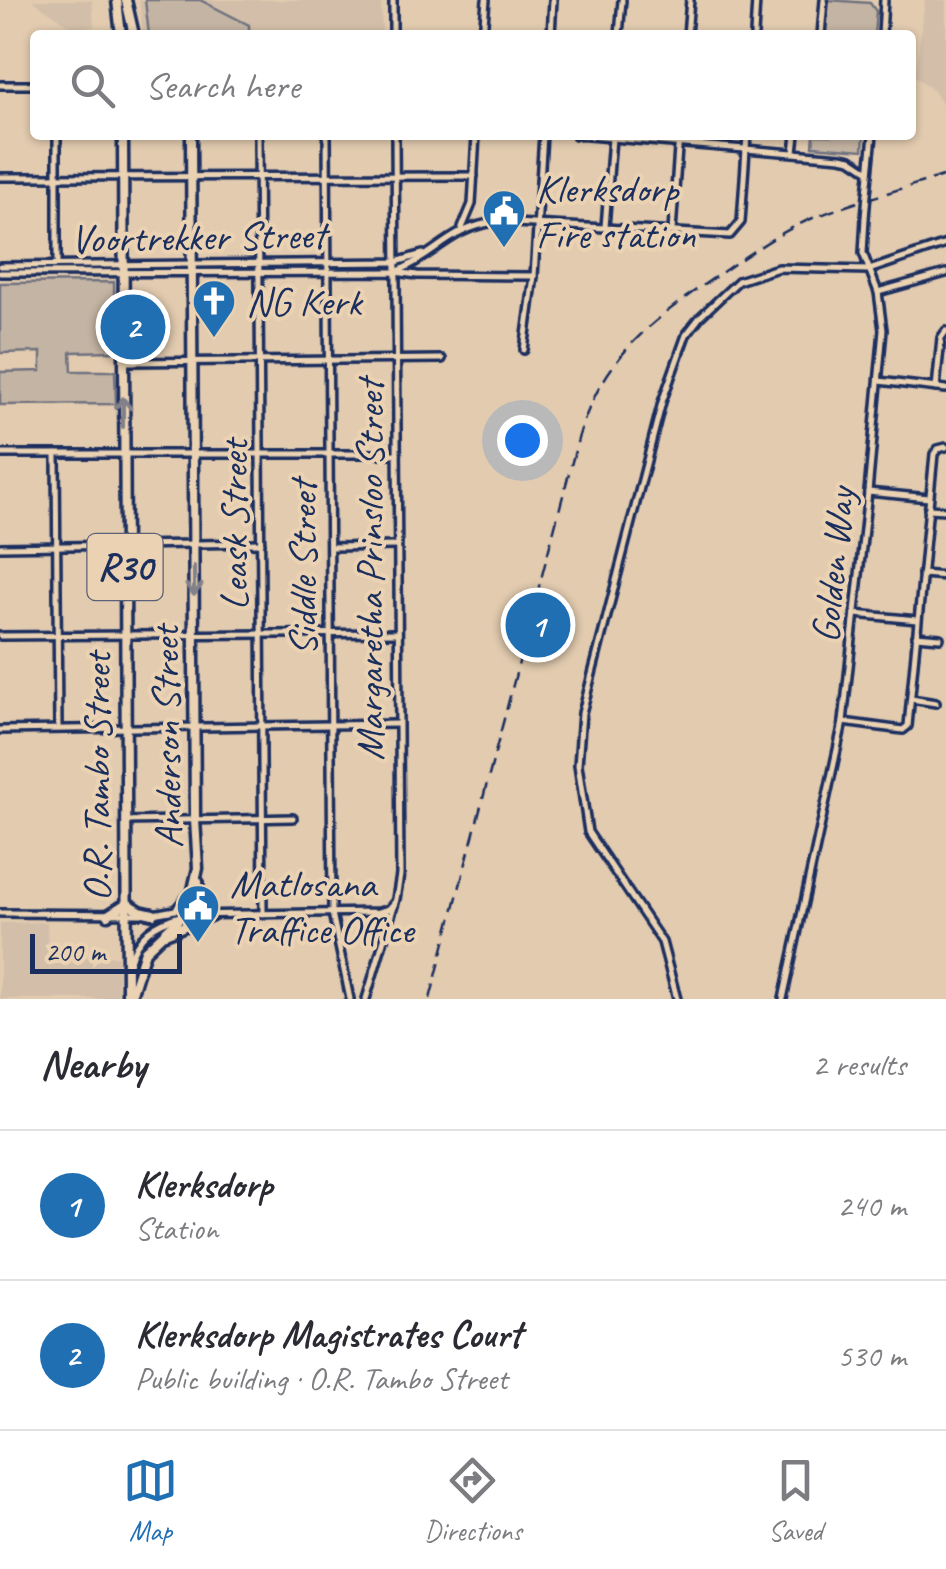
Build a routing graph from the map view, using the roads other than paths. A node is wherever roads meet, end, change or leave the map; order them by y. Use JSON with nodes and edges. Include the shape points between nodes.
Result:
{"nodes":[{"id":1,"x":118,"y":0,"type":"edge"},
{"id":2,"x":126,"y":0,"type":"edge"},
{"id":3,"x":393,"y":0,"type":"edge"},
{"id":4,"x":486,"y":0,"type":"edge"},
{"id":5,"x":554,"y":0,"type":"edge"},
{"id":6,"x":622,"y":0,"type":"edge"},
{"id":7,"x":690,"y":0,"type":"edge"},
{"id":8,"x":756,"y":0,"type":"edge"},
{"id":9,"x":824,"y":0,"type":"edge"},
{"id":10,"x":884,"y":0,"type":"edge"},
{"id":11,"x":121,"y":30,"type":"edge"},
{"id":12,"x":133,"y":30,"type":"edge"},
{"id":13,"x":393,"y":30,"type":"edge"},
{"id":14,"x":483,"y":30,"type":"edge"},
{"id":15,"x":551,"y":30,"type":"edge"},
{"id":16,"x":619,"y":30,"type":"edge"},
{"id":17,"x":687,"y":30,"type":"edge"},
{"id":18,"x":754,"y":30,"type":"edge"},
{"id":19,"x":821,"y":30,"type":"edge"},
{"id":20,"x":882,"y":30,"type":"edge"},
{"id":21,"x":30,"y":84,"type":"edge"},
{"id":22,"x":0,"y":85,"type":"edge"},
{"id":23,"x":56,"y":140,"type":"edge"},
{"id":24,"x":122,"y":140,"type":"edge"},
{"id":25,"x":192,"y":140,"type":"edge"},
{"id":26,"x":258,"y":140,"type":"edge"},
{"id":27,"x":327,"y":140,"type":"edge"},
{"id":28,"x":395,"y":140,"type":"edge"},
{"id":29,"x":476,"y":140,"type":"edge"},
{"id":30,"x":544,"y":140,"type":"edge"},
{"id":31,"x":612,"y":140,"type":"edge"},
{"id":32,"x":679,"y":140,"type":"edge"},
{"id":33,"x":686,"y":140,"type":"edge"},
{"id":34,"x":747,"y":140,"type":"edge"},
{"id":35,"x":795,"y":140,"type":"edge"},
{"id":36,"x":872,"y":140,"type":"edge"},
{"id":37,"x":746,"y":149,"type":"junction"},
{"id":38,"x":794,"y":153,"type":"junction"},
{"id":39,"x":869,"y":171,"type":"junction"},
{"id":40,"x":0,"y":176,"type":"edge"},
{"id":41,"x":57,"y":176,"type":"junction"},
{"id":42,"x":123,"y":176,"type":"junction"},
{"id":43,"x":192,"y":176,"type":"junction"},
{"id":44,"x":259,"y":176,"type":"junction"},
{"id":45,"x":327,"y":176,"type":"junction"},
{"id":46,"x":395,"y":176,"type":"junction"},
{"id":47,"x":474,"y":176,"type":"junction"},
{"id":48,"x":537,"y":223,"type":"junction"},
{"id":49,"x":605,"y":227,"type":"junction"},
{"id":50,"x":461,"y":230,"type":"junction"},
{"id":51,"x":672,"y":231,"type":"junction"},
{"id":52,"x":946,"y":244,"type":"edge"},
{"id":53,"x":430,"y":251,"type":"junction"},
{"id":54,"x":396,"y":262,"type":"junction"},
{"id":55,"x":327,"y":263,"type":"junction"},
{"id":56,"x":260,"y":264,"type":"junction"},
{"id":57,"x":123,"y":268,"type":"junction"},
{"id":58,"x":57,"y":269,"type":"junction"},
{"id":59,"x":192,"y":269,"type":"junction"},
{"id":60,"x":0,"y":270,"type":"edge"},
{"id":61,"x":869,"y":270,"type":"junction"},
{"id":62,"x":327,"y":272,"type":"junction"},
{"id":63,"x":395,"y":272,"type":"junction"},
{"id":64,"x":259,"y":273,"type":"junction"},
{"id":65,"x":946,"y":273,"type":"edge"},
{"id":66,"x":534,"y":276,"type":"junction"},
{"id":67,"x":878,"y":292,"type":"junction"},
{"id":68,"x":946,"y":331,"type":"edge"},
{"id":69,"x":524,"y":350,"type":"dead end"},
{"id":70,"x":442,"y":358,"type":"dead end"},
{"id":71,"x":395,"y":359,"type":"junction"},
{"id":72,"x":260,"y":360,"type":"junction"},
{"id":73,"x":193,"y":361,"type":"junction"},
{"id":74,"x":327,"y":361,"type":"junction"},
{"id":75,"x":123,"y":362,"type":"junction"},
{"id":76,"x":880,"y":381,"type":"junction"},
{"id":77,"x":936,"y":388,"type":"junction"},
{"id":78,"x":946,"y":389,"type":"edge"},
{"id":79,"x":946,"y":447,"type":"edge"},
{"id":80,"x":124,"y":453,"type":"junction"},
{"id":81,"x":260,"y":453,"type":"junction"},
{"id":82,"x":0,"y":454,"type":"edge"},
{"id":83,"x":56,"y":454,"type":"junction"},
{"id":84,"x":193,"y":454,"type":"junction"},
{"id":85,"x":328,"y":454,"type":"junction"},
{"id":86,"x":398,"y":454,"type":"junction"},
{"id":87,"x":868,"y":492,"type":"junction"},
{"id":88,"x":929,"y":498,"type":"junction"},
{"id":89,"x":928,"y":509,"type":"junction"},
{"id":90,"x":946,"y":510,"type":"edge"},
{"id":91,"x":261,"y":543,"type":"junction"},
{"id":92,"x":194,"y":544,"type":"junction"},
{"id":93,"x":124,"y":545,"type":"junction"},
{"id":94,"x":58,"y":546,"type":"junction"},
{"id":95,"x":397,"y":546,"type":"junction"},
{"id":96,"x":0,"y":547,"type":"edge"},
{"id":97,"x":330,"y":547,"type":"junction"},
{"id":98,"x":922,"y":574,"type":"junction"},
{"id":99,"x":946,"y":576,"type":"edge"},
{"id":100,"x":854,"y":614,"type":"junction"},
{"id":101,"x":917,"y":620,"type":"junction"},
{"id":102,"x":397,"y":633,"type":"junction"},
{"id":103,"x":330,"y":635,"type":"junction"},
{"id":104,"x":0,"y":636,"type":"edge"},
{"id":105,"x":194,"y":636,"type":"junction"},
{"id":106,"x":262,"y":636,"type":"junction"},
{"id":107,"x":916,"y":636,"type":"junction"},
{"id":108,"x":125,"y":637,"type":"junction"},
{"id":109,"x":58,"y":638,"type":"junction"},
{"id":110,"x":940,"y":638,"type":"dead end"},
{"id":111,"x":911,"y":699,"type":"junction"},
{"id":112,"x":936,"y":703,"type":"dead end"},
{"id":113,"x":843,"y":722,"type":"junction"},
{"id":114,"x":398,"y":724,"type":"junction"},
{"id":115,"x":330,"y":725,"type":"junction"},
{"id":116,"x":262,"y":726,"type":"junction"},
{"id":117,"x":195,"y":727,"type":"junction"},
{"id":118,"x":125,"y":728,"type":"junction"},
{"id":119,"x":58,"y":729,"type":"junction"},
{"id":120,"x":0,"y":730,"type":"edge"},
{"id":121,"x":293,"y":818,"type":"dead end"},
{"id":122,"x":261,"y":819,"type":"junction"},
{"id":123,"x":195,"y":820,"type":"junction"},
{"id":124,"x":126,"y":822,"type":"junction"},
{"id":125,"x":198,"y":868,"type":"junction"},
{"id":126,"x":193,"y":888,"type":"junction"},
{"id":127,"x":396,"y":899,"type":"junction"},
{"id":128,"x":127,"y":903,"type":"junction"},
{"id":129,"x":0,"y":913,"type":"edge"},
{"id":130,"x":332,"y":913,"type":"junction"},
{"id":131,"x":154,"y":914,"type":"junction"},
{"id":132,"x":263,"y":914,"type":"junction"},
{"id":133,"x":111,"y":915,"type":"junction"},
{"id":134,"x":183,"y":915,"type":"junction"},
{"id":135,"x":210,"y":915,"type":"junction"},
{"id":136,"x":127,"y":916,"type":"junction"},
{"id":137,"x":127,"y":934,"type":"junction"},
{"id":138,"x":154,"y":940,"type":"junction"},
{"id":139,"x":131,"y":974,"type":"junction"},
{"id":140,"x":131,"y":999,"type":"edge"},
{"id":141,"x":350,"y":999,"type":"edge"},
{"id":142,"x":366,"y":999,"type":"edge"},
{"id":143,"x":677,"y":999,"type":"edge"},
{"id":144,"x":784,"y":999,"type":"edge"}],
"edges":[{"from":1,"to":11,"type":"main road"},
{"from":2,"to":12,"type":"main road"},
{"from":3,"to":13,"type":"street"},
{"from":4,"to":14,"type":"street"},
{"from":5,"to":15,"type":"street"},
{"from":6,"to":16,"type":"street"},
{"from":7,"to":17,"type":"street"},
{"from":8,"to":18,"type":"street"},
{"from":9,"to":19,"type":"street"},
{"from":10,"to":20,"type":"street"},
{"from":21,"to":22,"type":"street"},
{"from":23,"to":41,"type":"street"},
{"from":24,"to":42,"type":"main road","name":"O.R. Tambo Street","number":"R30"},
{"from":25,"to":43,"type":"main road","name":"Anderson Street","number":"R30"},
{"from":26,"to":44,"type":"street","name":"Leask Street"},
{"from":27,"to":45,"type":"street","name":"Siddle Street"},
{"from":28,"to":46,"type":"street","name":"Margaretha Prinsloo Street"},
{"from":29,"to":47,"type":"street"},
{"from":30,"to":48,"type":"street"},
{"from":31,"to":49,"type":"street"},
{"from":32,"to":51,"type":"street"},
{"from":33,"to":37,"type":"street"},
{"from":34,"to":37,"type":"street"},
{"from":35,"to":38,"type":"street"},
{"from":36,"to":39,"type":"street","name":"Golden Way"},
{"from":37,"to":38,"type":"street"},
{"from":37,"to":51,"type":"street","via":[[741,222],[734,233]]},
{"from":38,"to":39,"type":"street","via":[[850,159]]},
{"from":39,"to":61,"type":"street","name":"Golden Way","bridge":true},
{"from":40,"to":41,"type":"street"},
{"from":41,"to":42,"type":"street"},
{"from":41,"to":58,"type":"street"},
{"from":42,"to":43,"type":"street"},
{"from":42,"to":57,"type":"main road","name":"O.R. Tambo Street","number":"R30"},
{"from":43,"to":44,"type":"street"},
{"from":43,"to":59,"type":"main road","name":"Anderson Street","number":"R30"},
{"from":44,"to":45,"type":"street"},
{"from":44,"to":56,"type":"street","name":"Leask Street"},
{"from":45,"to":46,"type":"street"},
{"from":45,"to":55,"type":"street","name":"Siddle Street"},
{"from":46,"to":47,"type":"street"},
{"from":46,"to":54,"type":"street","name":"Margaretha Prinsloo Street"},
{"from":47,"to":50,"type":"street"},
{"from":48,"to":49,"type":"street"},
{"from":48,"to":50,"type":"street"},
{"from":48,"to":66,"type":"street"},
{"from":49,"to":51,"type":"street"},
{"from":50,"to":53,"type":"street"},
{"from":52,"to":61,"type":"street"},
{"from":53,"to":54,"type":"street","name":"Voortrekker Street"},
{"from":53,"to":63,"type":"street"},
{"from":54,"to":55,"type":"street","name":"Voortrekker Street"},
{"from":54,"to":63,"type":"street","name":"Margaretha Prinsloo Street"},
{"from":55,"to":56,"type":"street","name":"Voortrekker Street"},
{"from":55,"to":62,"type":"street","name":"Siddle Street"},
{"from":56,"to":59,"type":"street","name":"Voortrekker Street"},
{"from":56,"to":64,"type":"street","name":"Leask Street"},
{"from":57,"to":58,"type":"street","name":"Voortrekker Street"},
{"from":57,"to":59,"type":"street","name":"Voortrekker Street"},
{"from":57,"to":75,"type":"main road","name":"O.R. Tambo Street","number":"R30"},
{"from":58,"to":60,"type":"street","name":"Voortrekker Street"},
{"from":59,"to":64,"type":"street","name":"Voortrekker Street"},
{"from":59,"to":73,"type":"main road","name":"Anderson Street","number":"R30"},
{"from":61,"to":67,"type":"street","name":"Golden Way"},
{"from":61,"to":143,"type":"street","via":[[778,268],[738,280],[686,336],[662,402],[582,713],[578,766],[588,832],[662,942]]},
{"from":62,"to":63,"type":"street","name":"Voortrekker Street"},
{"from":62,"to":64,"type":"street","name":"Voortrekker Street"},
{"from":62,"to":74,"type":"street","name":"Siddle Street"},
{"from":63,"to":66,"type":"street","name":"Voortrekker Street"},
{"from":63,"to":71,"type":"street","name":"Margaretha Prinsloo Street"},
{"from":64,"to":72,"type":"street","name":"Leask Street"},
{"from":65,"to":67,"type":"street"},
{"from":66,"to":69,"type":"street"},
{"from":67,"to":76,"type":"street","name":"Golden Way"},
{"from":68,"to":77,"type":"street"},
{"from":70,"to":71,"type":"street"},
{"from":71,"to":74,"type":"street"},
{"from":71,"to":86,"type":"street","name":"Margaretha Prinsloo Street"},
{"from":72,"to":73,"type":"street"},
{"from":72,"to":74,"type":"street"},
{"from":72,"to":81,"type":"street","name":"Leask Street"},
{"from":73,"to":75,"type":"street"},
{"from":73,"to":84,"type":"main road","name":"Anderson Street","number":"R30"},
{"from":74,"to":85,"type":"street","name":"Siddle Street"},
{"from":80,"to":75,"type":"main road","name":"O.R. Tambo Street","number":"R30","one_way":true},
{"from":76,"to":77,"type":"street"},
{"from":76,"to":87,"type":"street","name":"Golden Way"},
{"from":77,"to":78,"type":"street"},
{"from":79,"to":88,"type":"street","via":[[934,454]]},
{"from":80,"to":83,"type":"street"},
{"from":80,"to":84,"type":"street"},
{"from":80,"to":93,"type":"main road","name":"O.R. Tambo Street","number":"R30"},
{"from":81,"to":84,"type":"street"},
{"from":81,"to":85,"type":"street"},
{"from":81,"to":91,"type":"street","name":"Leask Street"},
{"from":82,"to":83,"type":"street"},
{"from":83,"to":94,"type":"street"},
{"from":84,"to":92,"type":"main road","name":"Anderson Street","number":"R30"},
{"from":85,"to":86,"type":"street"},
{"from":85,"to":97,"type":"street","name":"Siddle Street"},
{"from":86,"to":95,"type":"street","name":"Margaretha Prinsloo Street"},
{"from":87,"to":88,"type":"street"},
{"from":87,"to":100,"type":"street","name":"Golden Way"},
{"from":88,"to":89,"type":"street"},
{"from":89,"to":90,"type":"street"},
{"from":89,"to":98,"type":"street"},
{"from":91,"to":92,"type":"street"},
{"from":91,"to":106,"type":"street","name":"Leask Street"},
{"from":92,"to":93,"type":"street"},
{"from":92,"to":105,"type":"main road","name":"Anderson Street","number":"R30","one_way":true},
{"from":93,"to":94,"type":"street"},
{"from":93,"to":108,"type":"main road","name":"O.R. Tambo Street","number":"R30"},
{"from":94,"to":96,"type":"street"},
{"from":94,"to":109,"type":"street"},
{"from":95,"to":97,"type":"street"},
{"from":95,"to":102,"type":"street","name":"Margaretha Prinsloo Street"},
{"from":97,"to":103,"type":"street","name":"Siddle Street"},
{"from":98,"to":99,"type":"street"},
{"from":98,"to":101,"type":"street"},
{"from":100,"to":101,"type":"street"},
{"from":100,"to":113,"type":"street","name":"Golden Way"},
{"from":101,"to":107,"type":"street"},
{"from":102,"to":103,"type":"street"},
{"from":102,"to":114,"type":"street","name":"Margaretha Prinsloo Street"},
{"from":103,"to":106,"type":"street"},
{"from":103,"to":115,"type":"street","name":"Siddle Street"},
{"from":104,"to":109,"type":"street"},
{"from":105,"to":106,"type":"street"},
{"from":105,"to":108,"type":"street"},
{"from":105,"to":117,"type":"main road","name":"Anderson Street","number":"R30"},
{"from":106,"to":116,"type":"street","name":"Leask Street"},
{"from":107,"to":110,"type":"street"},
{"from":107,"to":111,"type":"street"},
{"from":108,"to":109,"type":"street"},
{"from":108,"to":118,"type":"main road","name":"O.R. Tambo Street","number":"R30"},
{"from":109,"to":119,"type":"street"},
{"from":111,"to":112,"type":"street"},
{"from":111,"to":113,"type":"street","via":[[907,728]]},
{"from":113,"to":144,"type":"street","name":"Golden Way"},
{"from":114,"to":115,"type":"street"},
{"from":114,"to":127,"type":"street","name":"Margaretha Prinsloo Street"},
{"from":115,"to":116,"type":"street"},
{"from":115,"to":130,"type":"street","name":"Siddle Street"},
{"from":116,"to":117,"type":"street"},
{"from":116,"to":122,"type":"street","name":"Leask Street"},
{"from":117,"to":118,"type":"street"},
{"from":117,"to":123,"type":"main road","name":"Anderson Street","number":"R30"},
{"from":118,"to":119,"type":"street"},
{"from":118,"to":124,"type":"main road","name":"O.R. Tambo Street","number":"R30"},
{"from":119,"to":120,"type":"street"},
{"from":121,"to":122,"type":"street"},
{"from":122,"to":123,"type":"street"},
{"from":122,"to":132,"type":"street","name":"Leask Street"},
{"from":123,"to":124,"type":"street"},
{"from":123,"to":125,"type":"main road","name":"Anderson Street","number":"R30"},
{"from":124,"to":128,"type":"main road","name":"O.R. Tambo Street","number":"R30"},
{"from":125,"to":126,"type":"main road","name":"Anderson Street","number":"R30"},
{"from":125,"to":135,"type":"main road","via":[[200,903]]},
{"from":126,"to":131,"type":"street","via":[[175,910]]},
{"from":126,"to":134,"type":"main road","name":"Anderson Street","number":"R30"},
{"from":127,"to":130,"type":"street","via":[[379,912]]},
{"from":127,"to":142,"type":"street","name":"Margaretha Prinsloo Street"},
{"from":128,"to":131,"type":"main road"},
{"from":128,"to":133,"type":"main road"},
{"from":128,"to":136,"type":"main road","name":"O.R. Tambo Street","number":"R30"},
{"from":129,"to":133,"type":"street"},
{"from":130,"to":132,"type":"street"},
{"from":130,"to":141,"type":"street","name":"Siddle Street"},
{"from":131,"to":136,"type":"street"},
{"from":132,"to":135,"type":"street"},
{"from":133,"to":136,"type":"street"},
{"from":133,"to":137,"type":"main road"},
{"from":134,"to":135,"type":"street"},
{"from":134,"to":138,"type":"main road","name":"O.R. Tambo Street","number":"R30"},
{"from":134,"to":139,"type":"street","via":[[141,936]]},
{"from":135,"to":138,"type":"main road"},
{"from":136,"to":137,"type":"main road","name":"O.R. Tambo Street","number":"R30"},
{"from":137,"to":139,"type":"main road","name":"O.R. Tambo Street","number":"R30"},
{"from":138,"to":139,"type":"main road","name":"O.R. Tambo Street","number":"R30"},
{"from":139,"to":140,"type":"main road","name":"O.R. Tambo Street","number":"R30"}]}
